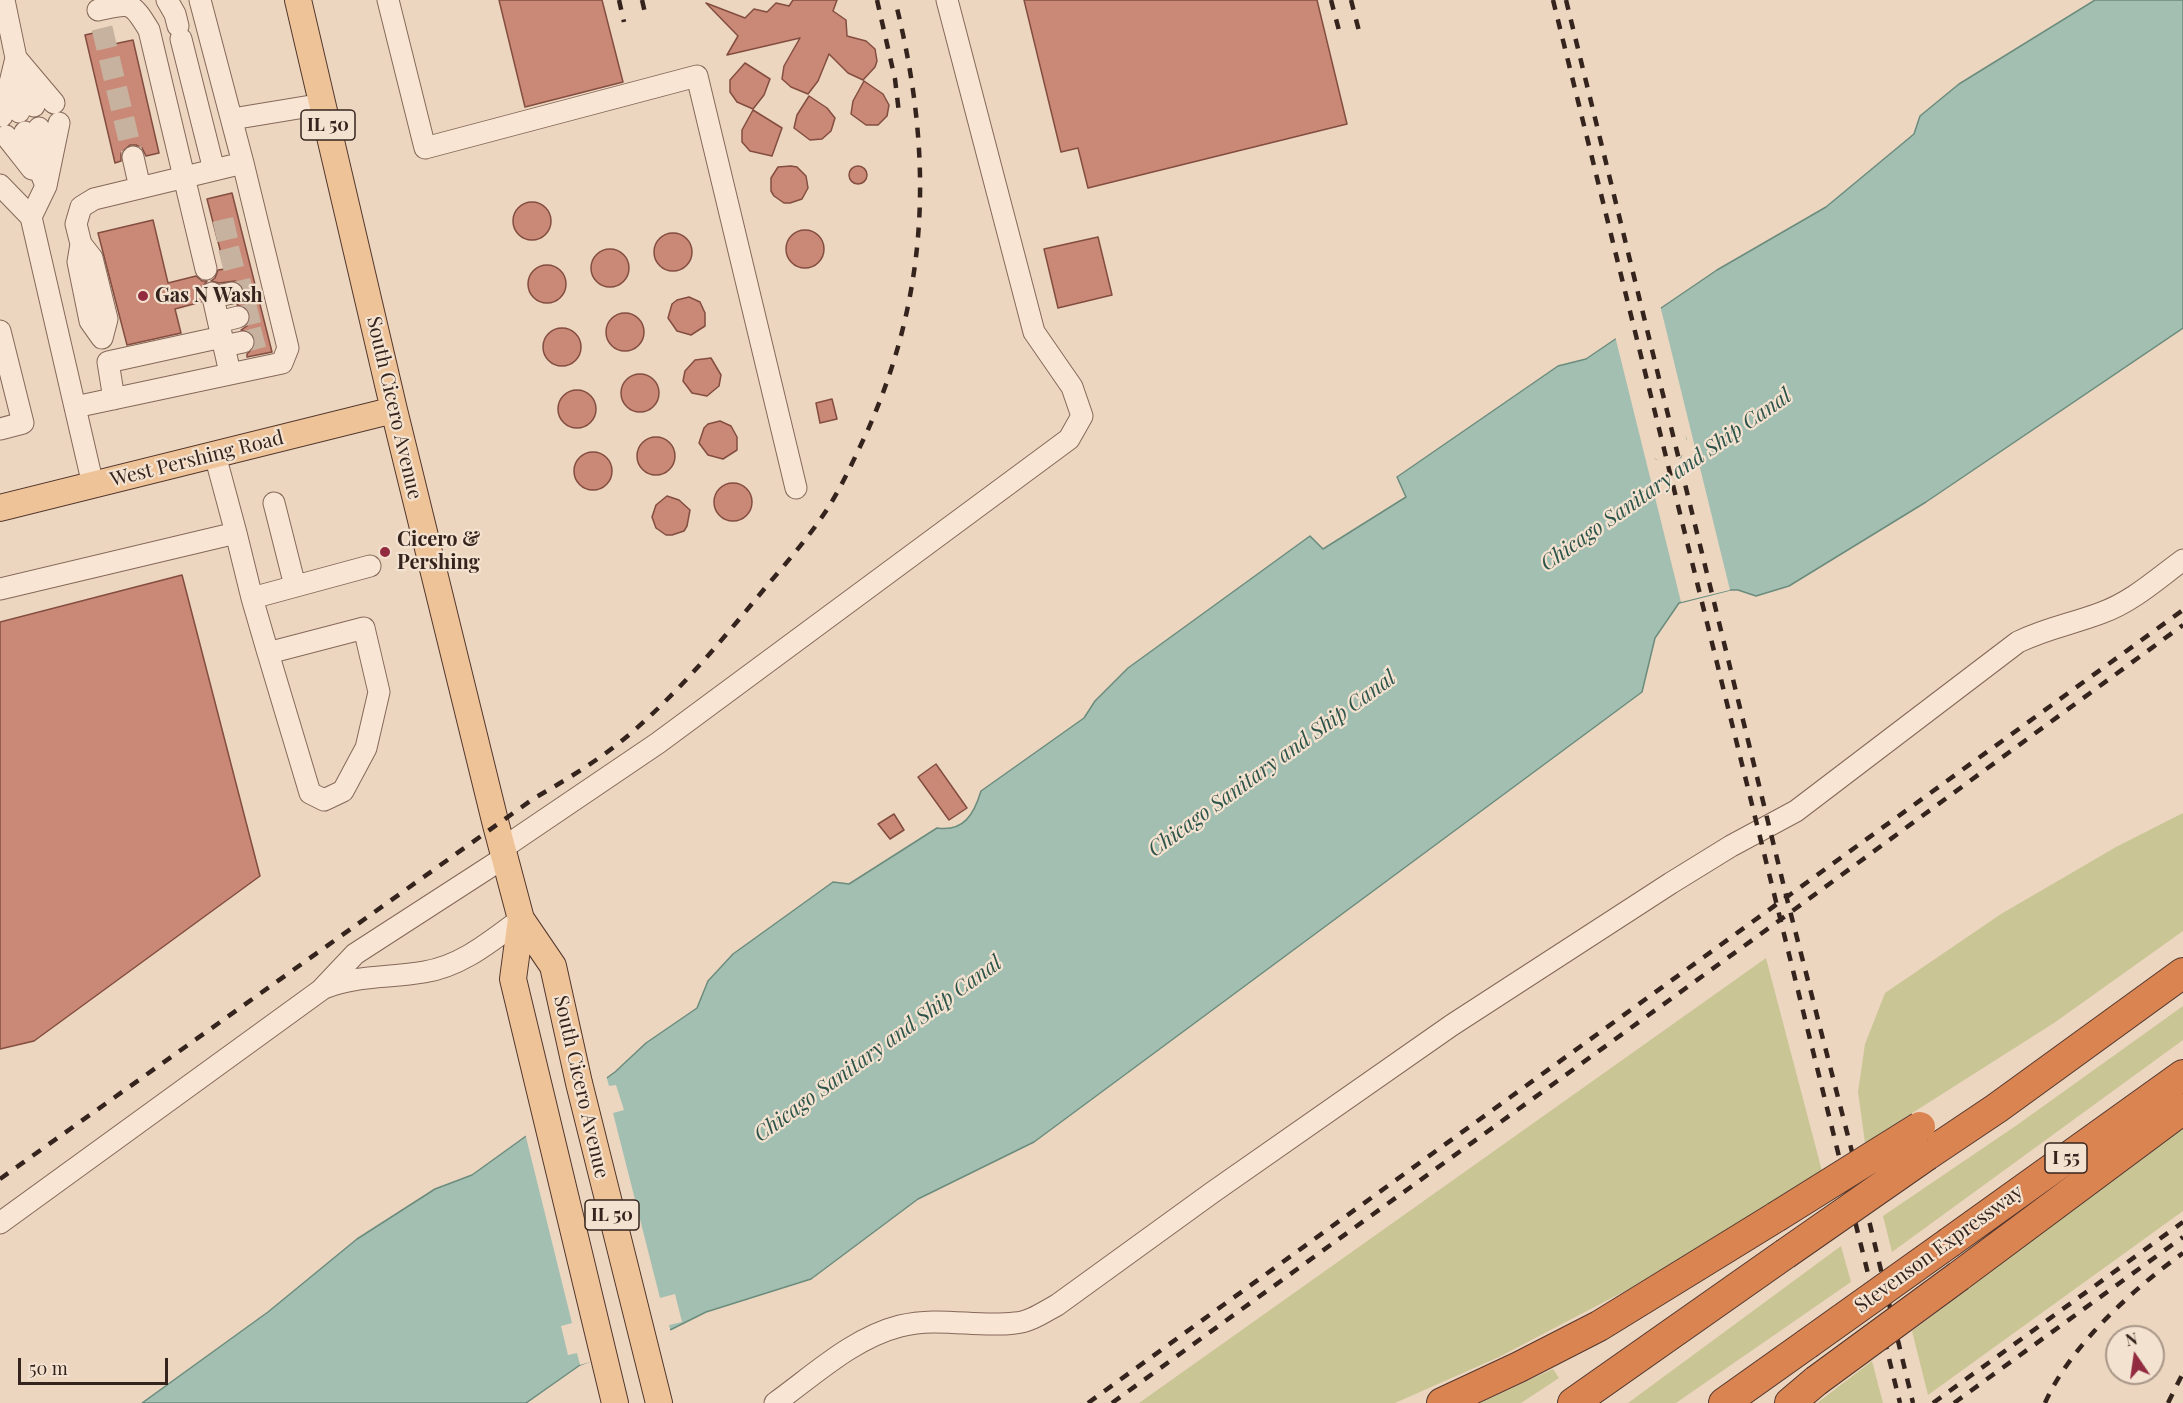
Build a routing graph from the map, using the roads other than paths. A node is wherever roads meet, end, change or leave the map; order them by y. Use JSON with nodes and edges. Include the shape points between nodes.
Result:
{"nodes":[{"id":1,"x":4,"y":0,"type":"edge"},
{"id":2,"x":167,"y":0,"type":"edge"},
{"id":3,"x":200,"y":0,"type":"edge"},
{"id":4,"x":298,"y":0,"type":"edge"},
{"id":5,"x":388,"y":0,"type":"edge"},
{"id":6,"x":947,"y":0,"type":"edge"},
{"id":7,"x":99,"y":13,"type":"edge"},
{"id":8,"x":16,"y":58,"type":"junction"},
{"id":9,"x":323,"y":104,"type":"junction"},
{"id":10,"x":30,"y":119,"type":"junction"},
{"id":11,"x":232,"y":119,"type":"junction"},
{"id":12,"x":204,"y":129,"type":"junction"},
{"id":13,"x":175,"y":136,"type":"junction"},
{"id":14,"x":133,"y":157,"type":"tunnel mouth"},
{"id":15,"x":243,"y":163,"type":"junction"},
{"id":16,"x":214,"y":170,"type":"junction"},
{"id":17,"x":185,"y":176,"type":"junction"},
{"id":18,"x":0,"y":185,"type":"edge"},
{"id":19,"x":46,"y":186,"type":"junction"},
{"id":20,"x":140,"y":188,"type":"junction"},
{"id":21,"x":31,"y":218,"type":"junction"},
{"id":22,"x":211,"y":265,"type":"dead end"},
{"id":23,"x":219,"y":294,"type":"dead end"},
{"id":24,"x":0,"y":331,"type":"edge"},
{"id":25,"x":229,"y":333,"type":"junction"},
{"id":26,"x":108,"y":362,"type":"junction"},
{"id":27,"x":230,"y":374,"type":"junction"},
{"id":28,"x":114,"y":399,"type":"junction"},
{"id":29,"x":75,"y":407,"type":"junction"},
{"id":30,"x":394,"y":410,"type":"junction"},
{"id":31,"x":0,"y":429,"type":"edge"},
{"id":32,"x":215,"y":455,"type":"junction"},
{"id":33,"x":93,"y":485,"type":"junction"},
{"id":34,"x":796,"y":488,"type":"dead end"},
{"id":35,"x":274,"y":503,"type":"dead end"},
{"id":36,"x":0,"y":508,"type":"edge"},
{"id":37,"x":236,"y":533,"type":"junction"},
{"id":38,"x":2183,"y":560,"type":"edge"},
{"id":39,"x":370,"y":566,"type":"dead end"},
{"id":40,"x":295,"y":586,"type":"junction"},
{"id":41,"x":0,"y":589,"type":"edge"},
{"id":42,"x":252,"y":598,"type":"junction"},
{"id":43,"x":268,"y":653,"type":"junction"},
{"id":44,"x":504,"y":852,"type":"junction"},
{"id":45,"x":521,"y":919,"type":"junction"},
{"id":46,"x":2183,"y":973,"type":"edge"},
{"id":47,"x":321,"y":990,"type":"junction"},
{"id":48,"x":2183,"y":1075,"type":"edge"},
{"id":49,"x":2183,"y":1109,"type":"edge"},
{"id":50,"x":1924,"y":1141,"type":"junction"},
{"id":51,"x":0,"y":1223,"type":"edge"},
{"id":52,"x":615,"y":1403,"type":"edge"},
{"id":53,"x":659,"y":1403,"type":"edge"},
{"id":54,"x":775,"y":1403,"type":"edge"},
{"id":55,"x":1442,"y":1403,"type":"edge"},
{"id":56,"x":1574,"y":1403,"type":"edge"},
{"id":57,"x":1724,"y":1403,"type":"edge"},
{"id":58,"x":1790,"y":1403,"type":"edge"}],
"edges":[{"from":1,"to":8,"type":"lane"},
{"from":2,"to":12,"type":"lane","via":[[175,14]]},
{"from":3,"to":11,"type":"lane"},
{"from":4,"to":9,"type":"main road","name":"South Cicero Avenue","number":"IL 50"},
{"from":5,"to":34,"type":"lane","via":[[425,148],[697,76]]},
{"from":6,"to":44,"type":"lane","via":[[1034,332],[1072,387],[1082,416],[1069,439]]},
{"from":7,"to":13,"type":"lane","via":[[125,4],[137,9],[149,30]]},
{"from":8,"to":10,"type":"lane"},
{"from":8,"to":10,"type":"lane"},
{"from":9,"to":11,"type":"lane"},
{"from":9,"to":30,"type":"main road","name":"South Cicero Avenue","number":"IL 50"},
{"from":10,"to":19,"type":"lane"},
{"from":10,"to":19,"type":"lane"},
{"from":11,"to":15,"type":"lane"},
{"from":12,"to":13,"type":"lane"},
{"from":12,"to":16,"type":"lane"},
{"from":13,"to":17,"type":"lane"},
{"from":14,"to":20,"type":"lane"},
{"from":15,"to":16,"type":"lane"},
{"from":15,"to":27,"type":"lane","via":[[256,253],[277,333],[288,348],[282,363]]},
{"from":16,"to":17,"type":"lane"},
{"from":17,"to":20,"type":"lane"},
{"from":17,"to":22,"type":"lane","via":[[207,234]]},
{"from":18,"to":21,"type":"lane"},
{"from":19,"to":21,"type":"lane"},
{"from":20,"to":26,"type":"lane","via":[[93,199],[81,207],[76,224],[81,244],[78,262],[90,321],[102,338]]},
{"from":21,"to":29,"type":"lane"},
{"from":23,"to":25,"type":"lane"},
{"from":24,"to":31,"type":"lane","via":[[23,423]]},
{"from":25,"to":26,"type":"lane"},
{"from":25,"to":27,"type":"lane"},
{"from":26,"to":28,"type":"lane"},
{"from":27,"to":28,"type":"lane"},
{"from":28,"to":29,"type":"lane"},
{"from":29,"to":33,"type":"lane"},
{"from":30,"to":32,"type":"main road","name":"West Pershing Road"},
{"from":30,"to":44,"type":"main road","name":"South Cicero Avenue","number":"IL 50"},
{"from":32,"to":33,"type":"main road","name":"West Pershing Road"},
{"from":32,"to":37,"type":"lane"},
{"from":33,"to":36,"type":"main road","name":"West Pershing Road"},
{"from":35,"to":40,"type":"lane"},
{"from":37,"to":41,"type":"lane"},
{"from":37,"to":42,"type":"lane"},
{"from":38,"to":54,"type":"lane","via":[[2127,601],[2018,642],[1796,811],[1671,883],[1452,1025],[1057,1305],[1016,1323],[930,1322],[875,1334]]},
{"from":39,"to":40,"type":"lane"},
{"from":40,"to":42,"type":"lane"},
{"from":42,"to":43,"type":"lane"},
{"from":43,"to":43,"type":"lane","via":[[364,628],[379,692],[366,748],[343,791],[324,800],[310,793]]},
{"from":44,"to":45,"type":"main road","name":"South Cicero Avenue","number":"IL 50"},
{"from":44,"to":47,"type":"lane","via":[[355,954]]},
{"from":45,"to":47,"type":"lane","via":[[453,965],[426,972],[343,980]]},
{"from":45,"to":52,"type":"main road","name":"South Cicero Avenue","number":"IL 50","via":[[513,979]]},
{"from":45,"to":53,"type":"main road","name":"South Cicero Avenue","number":"IL 50","via":[[553,966]]},
{"from":46,"to":50,"type":"highway","via":[[1997,1108]]},
{"from":47,"to":51,"type":"lane"},
{"from":48,"to":57,"type":"highway","name":"Stevenson Expressway","number":"I 55","bridge":true},
{"from":49,"to":58,"type":"highway","bridge":true},
{"from":50,"to":55,"type":"highway","bridge":true,"via":[[1776,1217],[1599,1326]]},
{"from":50,"to":56,"type":"highway","bridge":true,"via":[[1785,1254]]}]}
